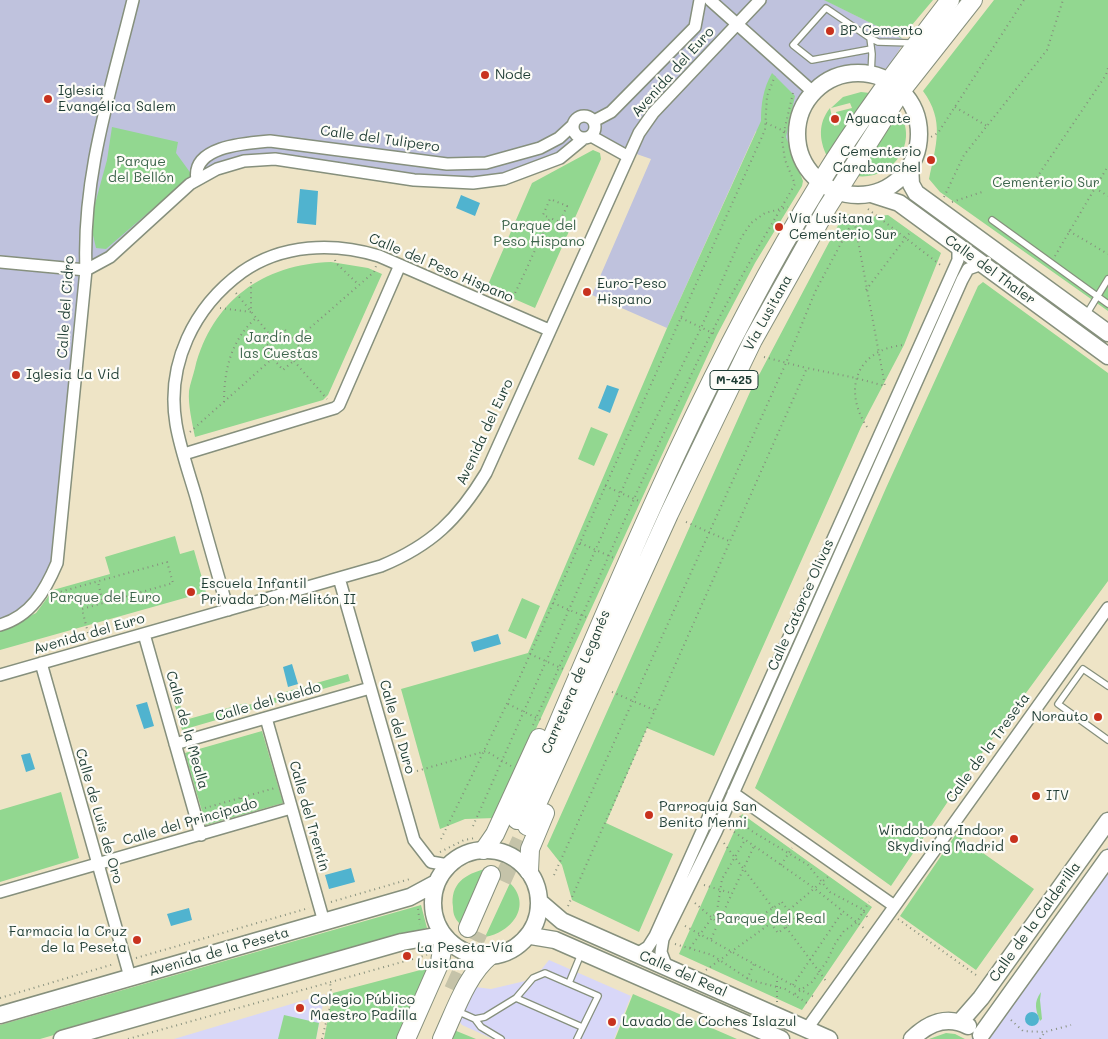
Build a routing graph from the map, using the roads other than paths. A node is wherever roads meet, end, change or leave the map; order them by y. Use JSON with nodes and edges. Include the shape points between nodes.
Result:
{"nodes":[{"id":1,"x":133,"y":0,"type":"edge"},
{"id":2,"x":700,"y":0,"type":"edge"},
{"id":3,"x":710,"y":0,"type":"edge"},
{"id":4,"x":760,"y":0,"type":"edge"},
{"id":5,"x":950,"y":0,"type":"edge"},
{"id":6,"x":973,"y":0,"type":"edge"},
{"id":7,"x":737,"y":23,"type":"junction"},
{"id":8,"x":870,"y":38,"type":"junction"},
{"id":9,"x":917,"y":43,"type":"junction"},
{"id":10,"x":871,"y":49,"type":"junction"},
{"id":11,"x":871,"y":75,"type":"junction"},
{"id":12,"x":895,"y":86,"type":"junction"},
{"id":13,"x":813,"y":92,"type":"junction"},
{"id":14,"x":594,"y":122,"type":"junction"},
{"id":15,"x":572,"y":126,"type":"junction"},
{"id":16,"x":587,"y":137,"type":"junction"},
{"id":17,"x":627,"y":156,"type":"junction"},
{"id":18,"x":910,"y":166,"type":"junction"},
{"id":19,"x":197,"y":180,"type":"junction"},
{"id":20,"x":820,"y":183,"type":"junction"},
{"id":21,"x":838,"y":192,"type":"junction"},
{"id":22,"x":868,"y":202,"type":"junction"},
{"id":23,"x":992,"y":220,"type":"dead end"},
{"id":24,"x":958,"y":246,"type":"junction"},
{"id":25,"x":0,"y":262,"type":"edge"},
{"id":26,"x":982,"y":264,"type":"junction"},
{"id":27,"x":400,"y":265,"type":"junction"},
{"id":28,"x":86,"y":270,"type":"junction"},
{"id":29,"x":1108,"y":279,"type":"edge"},
{"id":30,"x":1097,"y":296,"type":"junction"},
{"id":31,"x":1108,"y":304,"type":"edge"},
{"id":32,"x":1085,"y":316,"type":"junction"},
{"id":33,"x":549,"y":330,"type":"junction"},
{"id":34,"x":1108,"y":333,"type":"edge"},
{"id":35,"x":1108,"y":356,"type":"edge"},
{"id":36,"x":184,"y":454,"type":"junction"},
{"id":37,"x":636,"y":543,"type":"junction"},
{"id":38,"x":642,"y":575,"type":"junction"},
{"id":39,"x":339,"y":578,"type":"junction"},
{"id":40,"x":1108,"y":608,"type":"edge"},
{"id":41,"x":228,"y":610,"type":"junction"},
{"id":42,"x":0,"y":625,"type":"edge"},
{"id":43,"x":144,"y":634,"type":"junction"},
{"id":44,"x":1070,"y":660,"type":"junction"},
{"id":45,"x":41,"y":663,"type":"junction"},
{"id":46,"x":1083,"y":669,"type":"junction"},
{"id":47,"x":0,"y":675,"type":"edge"},
{"id":48,"x":1108,"y":686,"type":"edge"},
{"id":49,"x":370,"y":688,"type":"junction"},
{"id":50,"x":266,"y":718,"type":"junction"},
{"id":51,"x":1108,"y":740,"type":"edge"},
{"id":52,"x":175,"y":744,"type":"junction"},
{"id":53,"x":733,"y":793,"type":"junction"},
{"id":54,"x":291,"y":808,"type":"junction"},
{"id":55,"x":1108,"y":820,"type":"edge"},
{"id":56,"x":201,"y":835,"type":"junction"},
{"id":57,"x":482,"y":843,"type":"junction"},
{"id":58,"x":1108,"y":858,"type":"edge"},
{"id":59,"x":443,"y":860,"type":"junction"},
{"id":60,"x":98,"y":865,"type":"junction"},
{"id":61,"x":529,"y":872,"type":"junction"},
{"id":62,"x":497,"y":878,"type":"tunnel mouth"},
{"id":63,"x":436,"y":883,"type":"junction"},
{"id":64,"x":0,"y":892,"type":"edge"},
{"id":65,"x":541,"y":903,"type":"junction"},
{"id":66,"x":894,"y":911,"type":"junction"},
{"id":67,"x":324,"y":922,"type":"junction"},
{"id":68,"x":473,"y":930,"type":"tunnel mouth"},
{"id":69,"x":442,"y":936,"type":"junction"},
{"id":70,"x":531,"y":936,"type":"junction"},
{"id":71,"x":581,"y":952,"type":"junction"},
{"id":72,"x":637,"y":954,"type":"junction"},
{"id":73,"x":491,"y":955,"type":"junction"},
{"id":74,"x":667,"y":968,"type":"junction"},
{"id":75,"x":130,"y":977,"type":"junction"},
{"id":76,"x":569,"y":984,"type":"junction"},
{"id":77,"x":516,"y":998,"type":"junction"},
{"id":78,"x":455,"y":1010,"type":"junction"},
{"id":79,"x":0,"y":1015,"type":"edge"},
{"id":80,"x":475,"y":1019,"type":"junction"},
{"id":81,"x":960,"y":1022,"type":"junction"},
{"id":82,"x":582,"y":1027,"type":"junction"},
{"id":83,"x":806,"y":1030,"type":"junction"},
{"id":84,"x":982,"y":1037,"type":"edge"},
{"id":85,"x":62,"y":1039,"type":"edge"},
{"id":86,"x":406,"y":1039,"type":"edge"},
{"id":87,"x":418,"y":1039,"type":"edge"},
{"id":88,"x":432,"y":1039,"type":"edge"},
{"id":89,"x":442,"y":1039,"type":"edge"},
{"id":90,"x":501,"y":1039,"type":"edge"},
{"id":91,"x":577,"y":1039,"type":"edge"},
{"id":92,"x":781,"y":1039,"type":"edge"},
{"id":93,"x":829,"y":1039,"type":"edge"},
{"id":94,"x":912,"y":1039,"type":"edge"}],
"edges":[{"from":1,"to":28,"type":"street","name":"Calle del Cidro","via":[[89,180],[84,232]]},
{"from":2,"to":14,"type":"street","via":[[696,27],[612,112]]},
{"from":3,"to":7,"type":"street"},
{"from":4,"to":7,"type":"street","name":"Avenida del Euro"},
{"from":5,"to":9,"type":"main road","number":"M-425"},
{"from":6,"to":12,"type":"main road","number":"M-425"},
{"from":7,"to":13,"type":"street"},
{"from":7,"to":17,"type":"street","name":"Avenida del Euro","via":[[653,113]]},
{"from":8,"to":9,"type":"lane","via":[[878,42]]},
{"from":8,"to":10,"type":"lane"},
{"from":8,"to":10,"type":"lane","via":[[826,8],[793,46],[812,60]]},
{"from":9,"to":12,"type":"main road","number":"M-425"},
{"from":10,"to":11,"type":"lane"},
{"from":11,"to":12,"type":"street"},
{"from":11,"to":13,"type":"street","via":[[851,73],[830,79]]},
{"from":12,"to":18,"type":"street","via":[[912,105],[918,126],[918,144]]},
{"from":12,"to":20,"type":"main road","number":"M-425"},
{"from":12,"to":21,"type":"main road","number":"M-425"},
{"from":13,"to":20,"type":"street","via":[[797,123],[797,143],[803,161]]},
{"from":14,"to":15,"type":"street","via":[[589,117],[580,116]]},
{"from":14,"to":16,"type":"street","via":[[595,128]]},
{"from":15,"to":16,"type":"street","via":[[575,134]]},
{"from":15,"to":19,"type":"street","name":"Calle del Tulipero","via":[[540,148],[486,163],[447,164],[270,141],[244,143],[204,156],[198,163]]},
{"from":16,"to":17,"type":"street"},
{"from":16,"to":19,"type":"street","via":[[560,158],[504,179],[473,183],[414,180],[275,159],[244,161]]},
{"from":17,"to":33,"type":"street","name":"Avenida del Euro"},
{"from":18,"to":22,"type":"street","via":[[893,185]]},
{"from":18,"to":32,"type":"street","name":"Calle del Thaler","via":[[911,184],[916,192]]},
{"from":19,"to":28,"type":"street","via":[[174,197],[110,257]]},
{"from":20,"to":21,"type":"street"},
{"from":20,"to":37,"type":"main road","name":"Vía Lusitana","number":"M-425","via":[[737,333]]},
{"from":21,"to":22,"type":"street"},
{"from":21,"to":38,"type":"main road","name":"Vía Lusitana","number":"M-425","via":[[752,340]]},
{"from":22,"to":24,"type":"street","name":"Calle del Thaler","via":[[899,203]]},
{"from":23,"to":30,"type":"lane"},
{"from":24,"to":26,"type":"street","name":"Calle del Thaler"},
{"from":24,"to":72,"type":"street","name":"Calle Catorce Olivas","via":[[958,260],[655,936],[648,947]]},
{"from":25,"to":28,"type":"street"},
{"from":26,"to":35,"type":"street","name":"Calle del Thaler"},
{"from":26,"to":53,"type":"street","name":"Calle Catorce Olivas","via":[[968,269],[962,280]]},
{"from":27,"to":33,"type":"street","name":"Calle del Peso Hispano"},
{"from":27,"to":36,"type":"street","via":[[339,405]]},
{"from":27,"to":36,"type":"street","name":"Calle del Peso Hispano","via":[[353,248],[301,248],[250,266],[227,283],[195,321],[176,371],[174,408]]},
{"from":28,"to":42,"type":"street","name":"Calle del Cidro","via":[[57,563],[47,587],[30,610]]},
{"from":29,"to":30,"type":"lane"},
{"from":30,"to":31,"type":"lane"},
{"from":30,"to":32,"type":"lane"},
{"from":32,"to":34,"type":"street","name":"Calle del Thaler"},
{"from":33,"to":39,"type":"street","name":"Avenida del Euro","via":[[486,472],[454,519],[435,537],[406,556]]},
{"from":36,"to":41,"type":"street","name":"Calle del Peso Hispano"},
{"from":37,"to":38,"type":"main road","name":"Carretera de Leganés","number":"M-425","via":[[522,823]]},
{"from":37,"to":57,"type":"main road","via":[[621,562],[596,612],[495,834]]},
{"from":38,"to":61,"type":"main road","via":[[632,616],[530,849]]},
{"from":39,"to":41,"type":"street","name":"Avenida del Euro"},
{"from":39,"to":49,"type":"street","name":"Calle del Duro"},
{"from":40,"to":44,"type":"street","name":"Calle de la Treseta"},
{"from":41,"to":43,"type":"street","name":"Avenida del Euro"},
{"from":43,"to":45,"type":"street","name":"Avenida del Euro"},
{"from":43,"to":52,"type":"street","name":"Calle de la Mealla"},
{"from":44,"to":46,"type":"lane"},
{"from":44,"to":66,"type":"street","name":"Calle de la Treseta"},
{"from":45,"to":47,"type":"street","name":"Avenida del Euro"},
{"from":45,"to":60,"type":"street","name":"Calle de Luis de Oro"},
{"from":46,"to":48,"type":"lane"},
{"from":46,"to":51,"type":"lane","via":[[1058,704]]},
{"from":49,"to":50,"type":"street","name":"Calle del Sueldo"},
{"from":49,"to":59,"type":"street","name":"Calle del Duro","via":[[414,840],[431,862]]},
{"from":50,"to":52,"type":"street","name":"Calle del Sueldo"},
{"from":50,"to":54,"type":"street","name":"Calle del Trentín"},
{"from":52,"to":56,"type":"street","name":"Calle de la Mealla"},
{"from":53,"to":66,"type":"street"},
{"from":53,"to":74,"type":"street","name":"Calle Catorce Olivas","via":[[663,939],[661,952]]},
{"from":54,"to":56,"type":"street","name":"Calle del Principado"},
{"from":54,"to":67,"type":"street","name":"Calle del Trentín"},
{"from":55,"to":81,"type":"street","name":"Calle de la Calderilla"},
{"from":56,"to":60,"type":"street","name":"Calle del Principado"},
{"from":57,"to":59,"type":"street"},
{"from":57,"to":61,"type":"street","via":[[508,855]]},
{"from":58,"to":84,"type":"street","name":"Calle de la Calderilla"},
{"from":59,"to":63,"type":"street"},
{"from":60,"to":64,"type":"street","name":"Calle del Principado"},
{"from":60,"to":75,"type":"street","name":"Calle de Luis de Oro"},
{"from":61,"to":65,"type":"street"},
{"from":62,"to":68,"type":"main road"},
{"from":63,"to":67,"type":"street","name":"Avenida de la Peseta","via":[[410,897]]},
{"from":63,"to":69,"type":"street","via":[[432,904]]},
{"from":65,"to":70,"type":"street","via":[[539,920]]},
{"from":65,"to":72,"type":"street","name":"Calle del Real","via":[[562,922]]},
{"from":66,"to":83,"type":"street","name":"Calle de la Treseta"},
{"from":67,"to":75,"type":"street","name":"Avenida de la Peseta"},
{"from":69,"to":73,"type":"street","via":[[464,951]]},
{"from":69,"to":85,"type":"street","via":[[402,942]]},
{"from":69,"to":86,"type":"main road","via":[[440,962]]},
{"from":70,"to":71,"type":"street","name":"Calle del Real","via":[[555,940]]},
{"from":70,"to":73,"type":"street","via":[[511,949]]},
{"from":71,"to":76,"type":"lane"},
{"from":71,"to":92,"type":"street","name":"Calle del Real"},
{"from":72,"to":74,"type":"street","name":"Calle del Real"},
{"from":73,"to":78,"type":"main road","via":[[477,969]]},
{"from":74,"to":83,"type":"street","name":"Calle del Real"},
{"from":75,"to":79,"type":"street","name":"Avenida de la Peseta"},
{"from":76,"to":77,"type":"lane","via":[[544,973],[533,978]]},
{"from":76,"to":82,"type":"lane","via":[[598,996]]},
{"from":77,"to":80,"type":"lane","via":[[485,1017]]},
{"from":77,"to":82,"type":"lane"},
{"from":78,"to":80,"type":"lane"},
{"from":78,"to":89,"type":"main road"},
{"from":80,"to":90,"type":"lane","via":[[480,1027]]},
{"from":81,"to":84,"type":"street"},
{"from":81,"to":94,"type":"street","via":[[942,1020],[926,1026]]},
{"from":82,"to":91,"type":"lane"},
{"from":83,"to":93,"type":"street","name":"Calle del Real"},
{"from":87,"to":88,"type":"main road","via":[[448,986]]}]}
